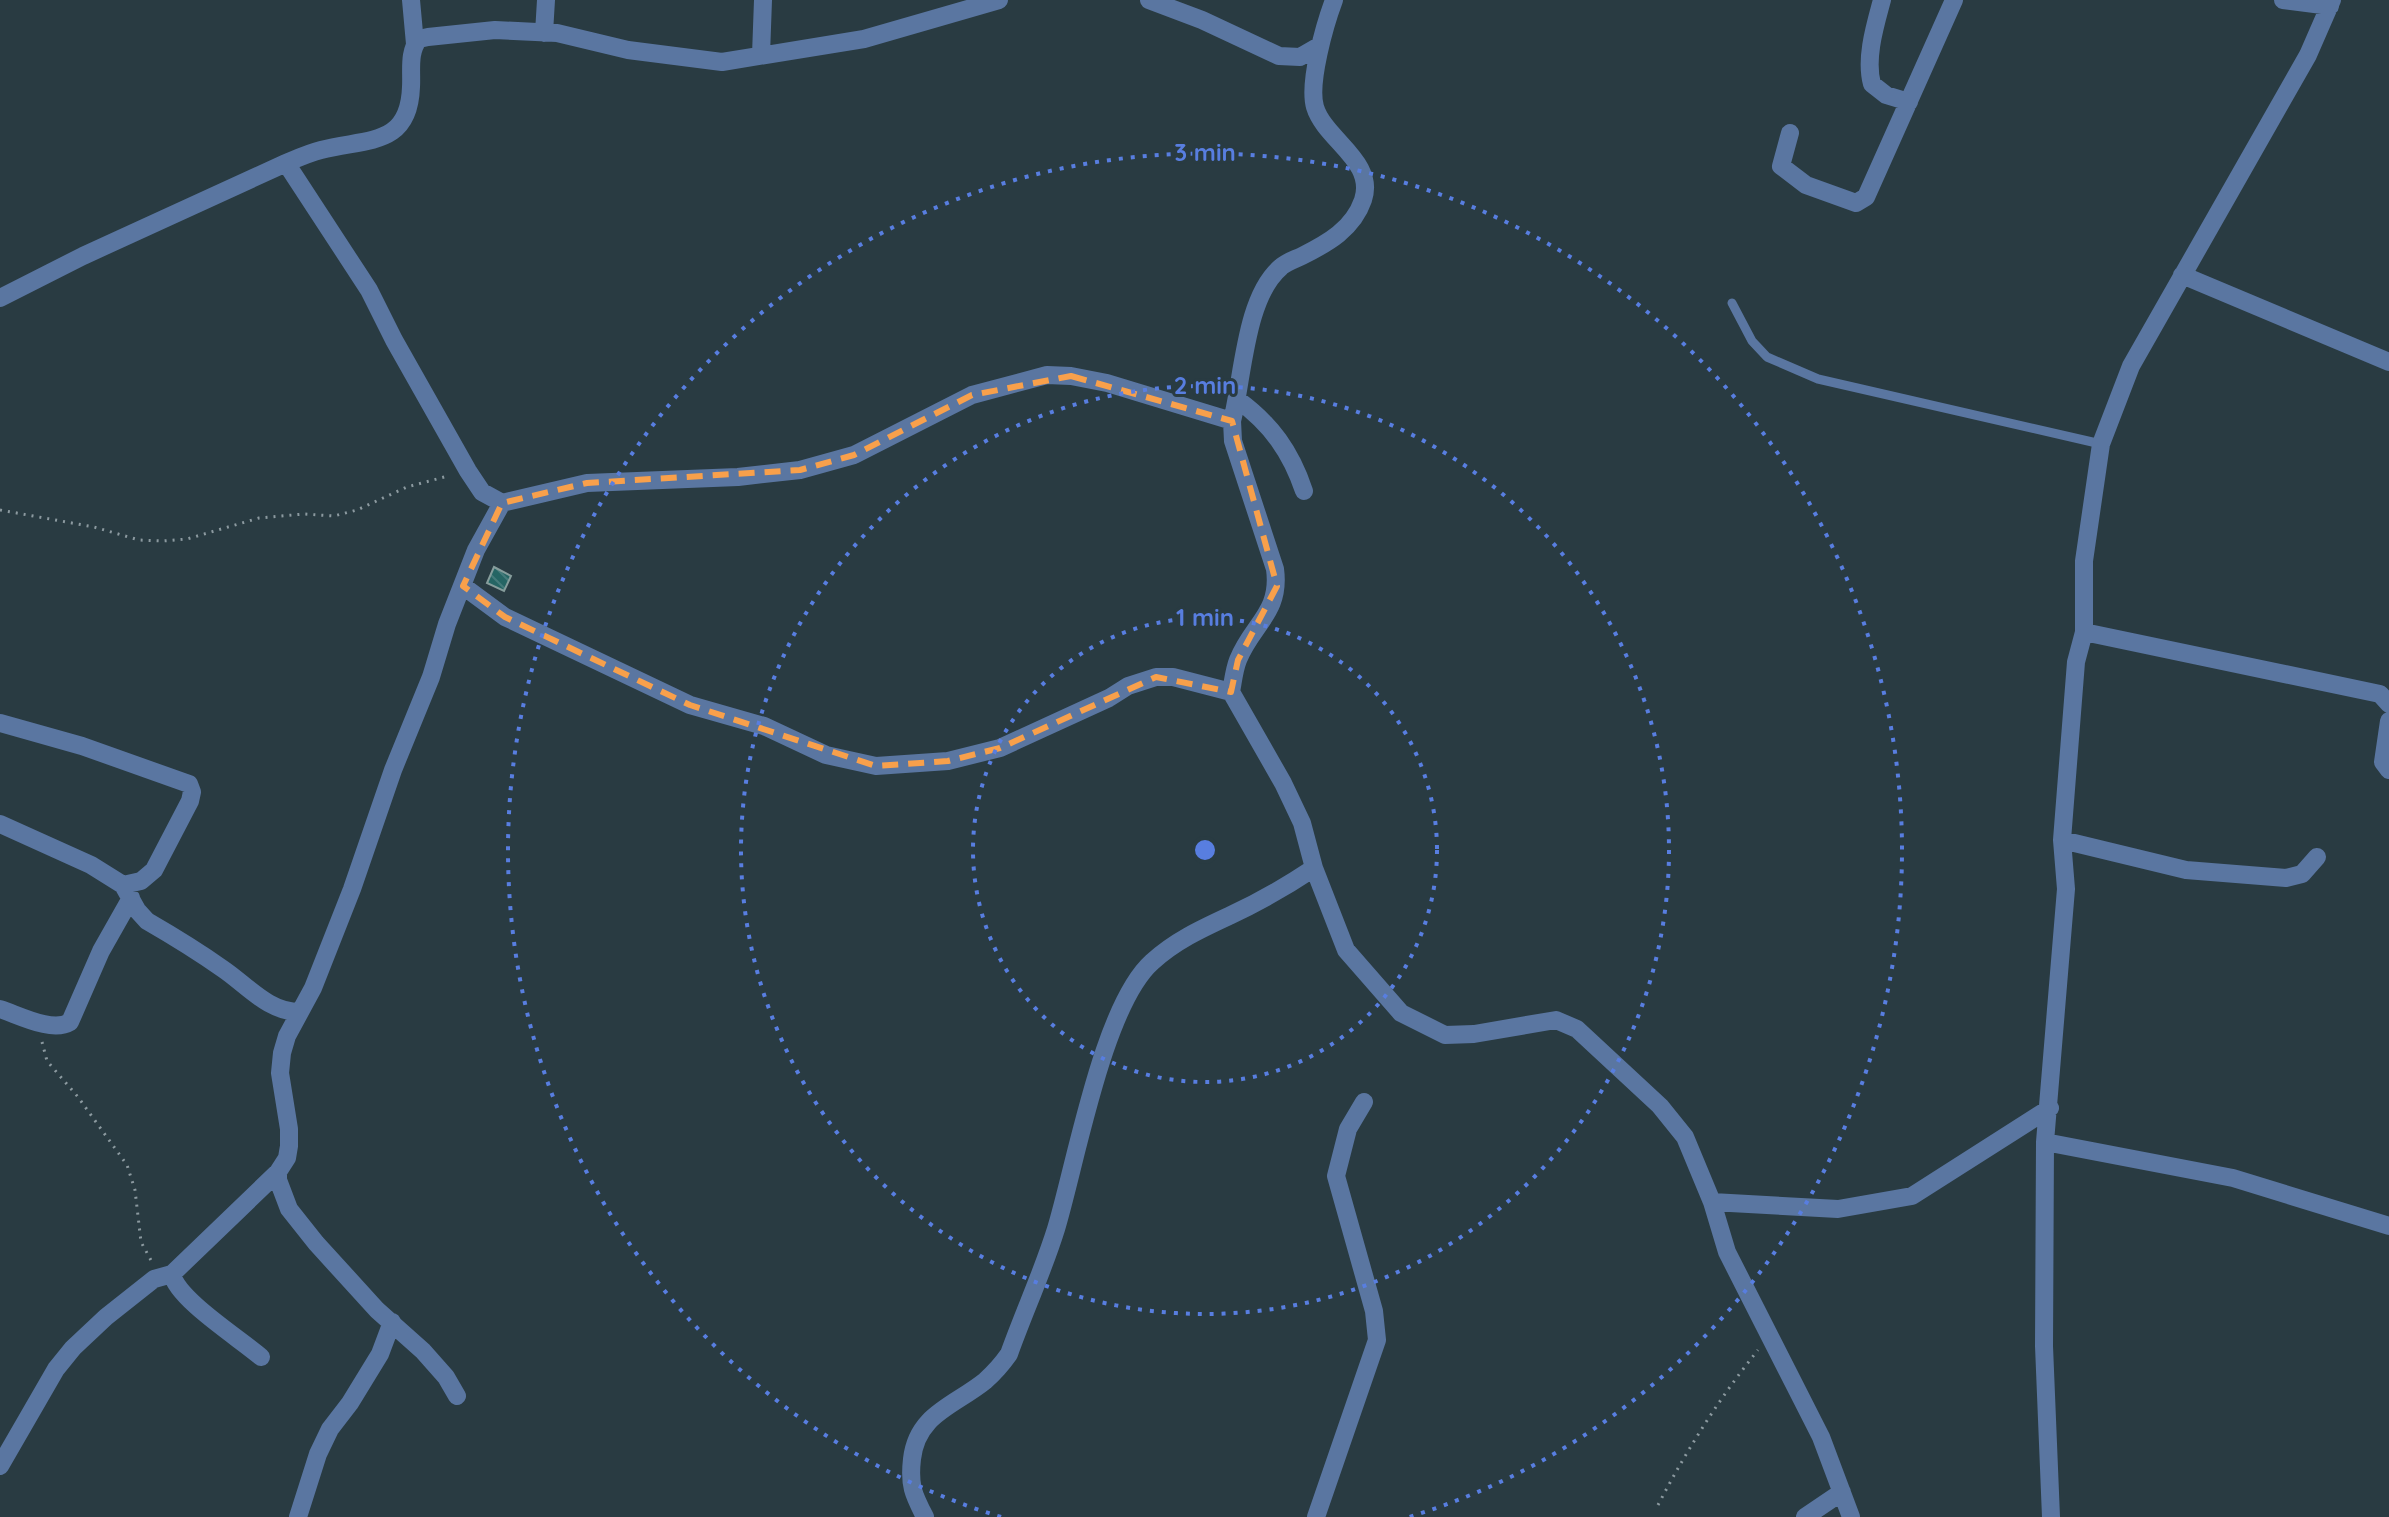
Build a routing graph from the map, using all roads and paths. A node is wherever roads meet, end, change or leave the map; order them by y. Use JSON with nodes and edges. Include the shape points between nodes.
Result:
{"nodes":[{"id":1,"x":411,"y":0,"type":"edge"},
{"id":2,"x":546,"y":0,"type":"edge"},
{"id":3,"x":763,"y":0,"type":"edge"},
{"id":4,"x":999,"y":0,"type":"edge"},
{"id":5,"x":1149,"y":0,"type":"edge"},
{"id":6,"x":1334,"y":0,"type":"edge"},
{"id":7,"x":1882,"y":0,"type":"edge"},
{"id":8,"x":1954,"y":0,"type":"edge"},
{"id":9,"x":2283,"y":0,"type":"edge"},
{"id":10,"x":2331,"y":3,"type":"edge"},
{"id":11,"x":544,"y":33,"type":"junction"},
{"id":12,"x":415,"y":44,"type":"junction"},
{"id":13,"x":1319,"y":46,"type":"junction"},
{"id":14,"x":761,"y":55,"type":"junction"},
{"id":15,"x":1909,"y":102,"type":"junction"},
{"id":16,"x":1790,"y":133,"type":"dead end"},
{"id":17,"x":286,"y":163,"type":"junction"},
{"id":18,"x":2182,"y":275,"type":"junction"},
{"id":19,"x":0,"y":298,"type":"edge"},
{"id":20,"x":1732,"y":303,"type":"dead end"},
{"id":21,"x":2389,"y":362,"type":"edge"},
{"id":22,"x":1238,"y":400,"type":"junction"},
{"id":23,"x":1232,"y":421,"type":"junction"},
{"id":24,"x":2101,"y":444,"type":"junction"},
{"id":25,"x":468,"y":471,"type":"junction"},
{"id":26,"x":1304,"y":491,"type":"dead end"},
{"id":27,"x":502,"y":503,"type":"junction"},
{"id":28,"x":0,"y":510,"type":"edge"},
{"id":29,"x":463,"y":586,"type":"junction"},
{"id":30,"x":2084,"y":632,"type":"junction"},
{"id":31,"x":1231,"y":692,"type":"junction"},
{"id":32,"x":2389,"y":704,"type":"edge"},
{"id":33,"x":2389,"y":721,"type":"edge"},
{"id":34,"x":0,"y":723,"type":"edge"},
{"id":35,"x":2389,"y":770,"type":"edge"},
{"id":36,"x":0,"y":824,"type":"edge"},
{"id":37,"x":2062,"y":840,"type":"junction"},
{"id":38,"x":2317,"y":857,"type":"dead end"},
{"id":39,"x":1314,"y":868,"type":"junction"},
{"id":40,"x":127,"y":891,"type":"junction"},
{"id":41,"x":0,"y":1009,"type":"edge"},
{"id":42,"x":300,"y":1012,"type":"junction"},
{"id":43,"x":42,"y":1022,"type":"junction"},
{"id":44,"x":1364,"y":1102,"type":"dead end"},
{"id":45,"x":2050,"y":1108,"type":"junction"},
{"id":46,"x":2045,"y":1142,"type":"junction"},
{"id":47,"x":278,"y":1172,"type":"junction"},
{"id":48,"x":1712,"y":1202,"type":"junction"},
{"id":49,"x":2389,"y":1226,"type":"edge"},
{"id":50,"x":165,"y":1276,"type":"junction"},
{"id":51,"x":392,"y":1322,"type":"junction"},
{"id":52,"x":1770,"y":1335,"type":"junction"},
{"id":53,"x":261,"y":1357,"type":"dead end"},
{"id":54,"x":457,"y":1396,"type":"dead end"},
{"id":55,"x":0,"y":1466,"type":"edge"},
{"id":56,"x":1842,"y":1492,"type":"junction"},
{"id":57,"x":1658,"y":1505,"type":"dead end"},
{"id":58,"x":298,"y":1517,"type":"edge"},
{"id":59,"x":925,"y":1517,"type":"edge"},
{"id":60,"x":1316,"y":1517,"type":"edge"},
{"id":61,"x":1805,"y":1517,"type":"edge"},
{"id":62,"x":1851,"y":1517,"type":"edge"},
{"id":63,"x":2051,"y":1517,"type":"edge"}],
"edges":[{"from":1,"to":12,"type":"street"},
{"from":2,"to":11,"type":"street"},
{"from":3,"to":14,"type":"street"},
{"from":4,"to":14,"type":"street","via":[[864,39]]},
{"from":5,"to":13,"type":"street","via":[[1279,56],[1300,57]]},
{"from":6,"to":13,"type":"street"},
{"from":7,"to":15,"type":"street","via":[[1869,73],[1872,84],[1886,95]]},
{"from":8,"to":15,"type":"street"},
{"from":9,"to":10,"type":"street"},
{"from":10,"to":18,"type":"street","via":[[2308,55]]},
{"from":11,"to":12,"type":"street","via":[[495,30],[428,37]]},
{"from":11,"to":14,"type":"street","via":[[706,61]]},
{"from":12,"to":17,"type":"street","via":[[408,109],[399,126],[377,140],[321,150]]},
{"from":13,"to":22,"type":"street","via":[[1314,105],[1363,171],[1364,197],[1352,222],[1328,242],[1281,267],[1269,283],[1256,305]]},
{"from":15,"to":16,"type":"street","via":[[1866,197],[1856,203],[1806,185],[1781,166]]},
{"from":17,"to":19,"type":"street"},
{"from":17,"to":25,"type":"street","via":[[369,290]]},
{"from":18,"to":21,"type":"street"},
{"from":18,"to":24,"type":"street","via":[[2131,366]]},
{"from":20,"to":24,"type":"lane","via":[[1767,357],[1818,379]]},
{"from":22,"to":23,"type":"street"},
{"from":22,"to":26,"type":"street","via":[[1280,439]]},
{"from":23,"to":27,"type":"street","via":[[1107,383],[1047,375],[972,395],[854,455],[800,470],[587,483]]},
{"from":23,"to":31,"type":"street","via":[[1233,441],[1277,586],[1238,660]]},
{"from":24,"to":30,"type":"street","via":[[2084,561]]},
{"from":25,"to":27,"type":"street","via":[[482,492]]},
{"from":25,"to":28,"type":"path","via":[[334,516],[267,517],[187,539],[139,540]]},
{"from":27,"to":29,"type":"street"},
{"from":29,"to":31,"type":"street","via":[[505,617],[690,705],[764,726],[826,755],[876,766],[948,761],[1000,748],[1156,677]]},
{"from":29,"to":42,"type":"street","via":[[352,889]]},
{"from":30,"to":32,"type":"street","via":[[2380,694]]},
{"from":30,"to":37,"type":"street","via":[[2076,662]]},
{"from":31,"to":39,"type":"street","via":[[1302,823]]},
{"from":33,"to":35,"type":"street","via":[[2383,762]]},
{"from":34,"to":40,"type":"street","via":[[189,784],[190,801],[154,870]]},
{"from":36,"to":40,"type":"street","via":[[91,865]]},
{"from":37,"to":38,"type":"street","via":[[2186,870],[2286,878],[2302,874]]},
{"from":37,"to":45,"type":"street","via":[[2066,889]]},
{"from":39,"to":48,"type":"street","via":[[1346,950],[1401,1013],[1445,1035],[1556,1020],[1577,1029],[1660,1106],[1685,1137]]},
{"from":39,"to":59,"type":"street","via":[[1174,944],[1150,964],[1125,998],[1055,1231],[1009,1354],[983,1383],[938,1412],[918,1433],[910,1474],[912,1494]]},
{"from":40,"to":42,"type":"street","via":[[147,921],[269,1004]]},
{"from":40,"to":43,"type":"street","via":[[70,1022]]},
{"from":41,"to":43,"type":"street"},
{"from":42,"to":47,"type":"street","via":[[282,1053],[289,1146]]},
{"from":43,"to":50,"type":"path","via":[[47,1061],[127,1165],[141,1242]]},
{"from":44,"to":60,"type":"street","via":[[1348,1129],[1336,1176],[1374,1311],[1377,1340]]},
{"from":45,"to":46,"type":"street"},
{"from":45,"to":48,"type":"street","via":[[1912,1196],[1838,1209]]},
{"from":46,"to":49,"type":"street","via":[[2233,1178]]},
{"from":46,"to":63,"type":"street","via":[[2044,1346]]},
{"from":47,"to":50,"type":"street"},
{"from":47,"to":51,"type":"street","via":[[289,1209]]},
{"from":48,"to":52,"type":"street","via":[[1727,1252]]},
{"from":50,"to":53,"type":"street"},
{"from":50,"to":55,"type":"street","via":[[106,1317],[73,1348]]},
{"from":51,"to":54,"type":"street","via":[[446,1377]]},
{"from":51,"to":58,"type":"street","via":[[380,1354],[330,1429]]},
{"from":52,"to":56,"type":"street"},
{"from":52,"to":57,"type":"path","via":[[1707,1418]]},
{"from":56,"to":61,"type":"street"},
{"from":56,"to":62,"type":"street"}]}
